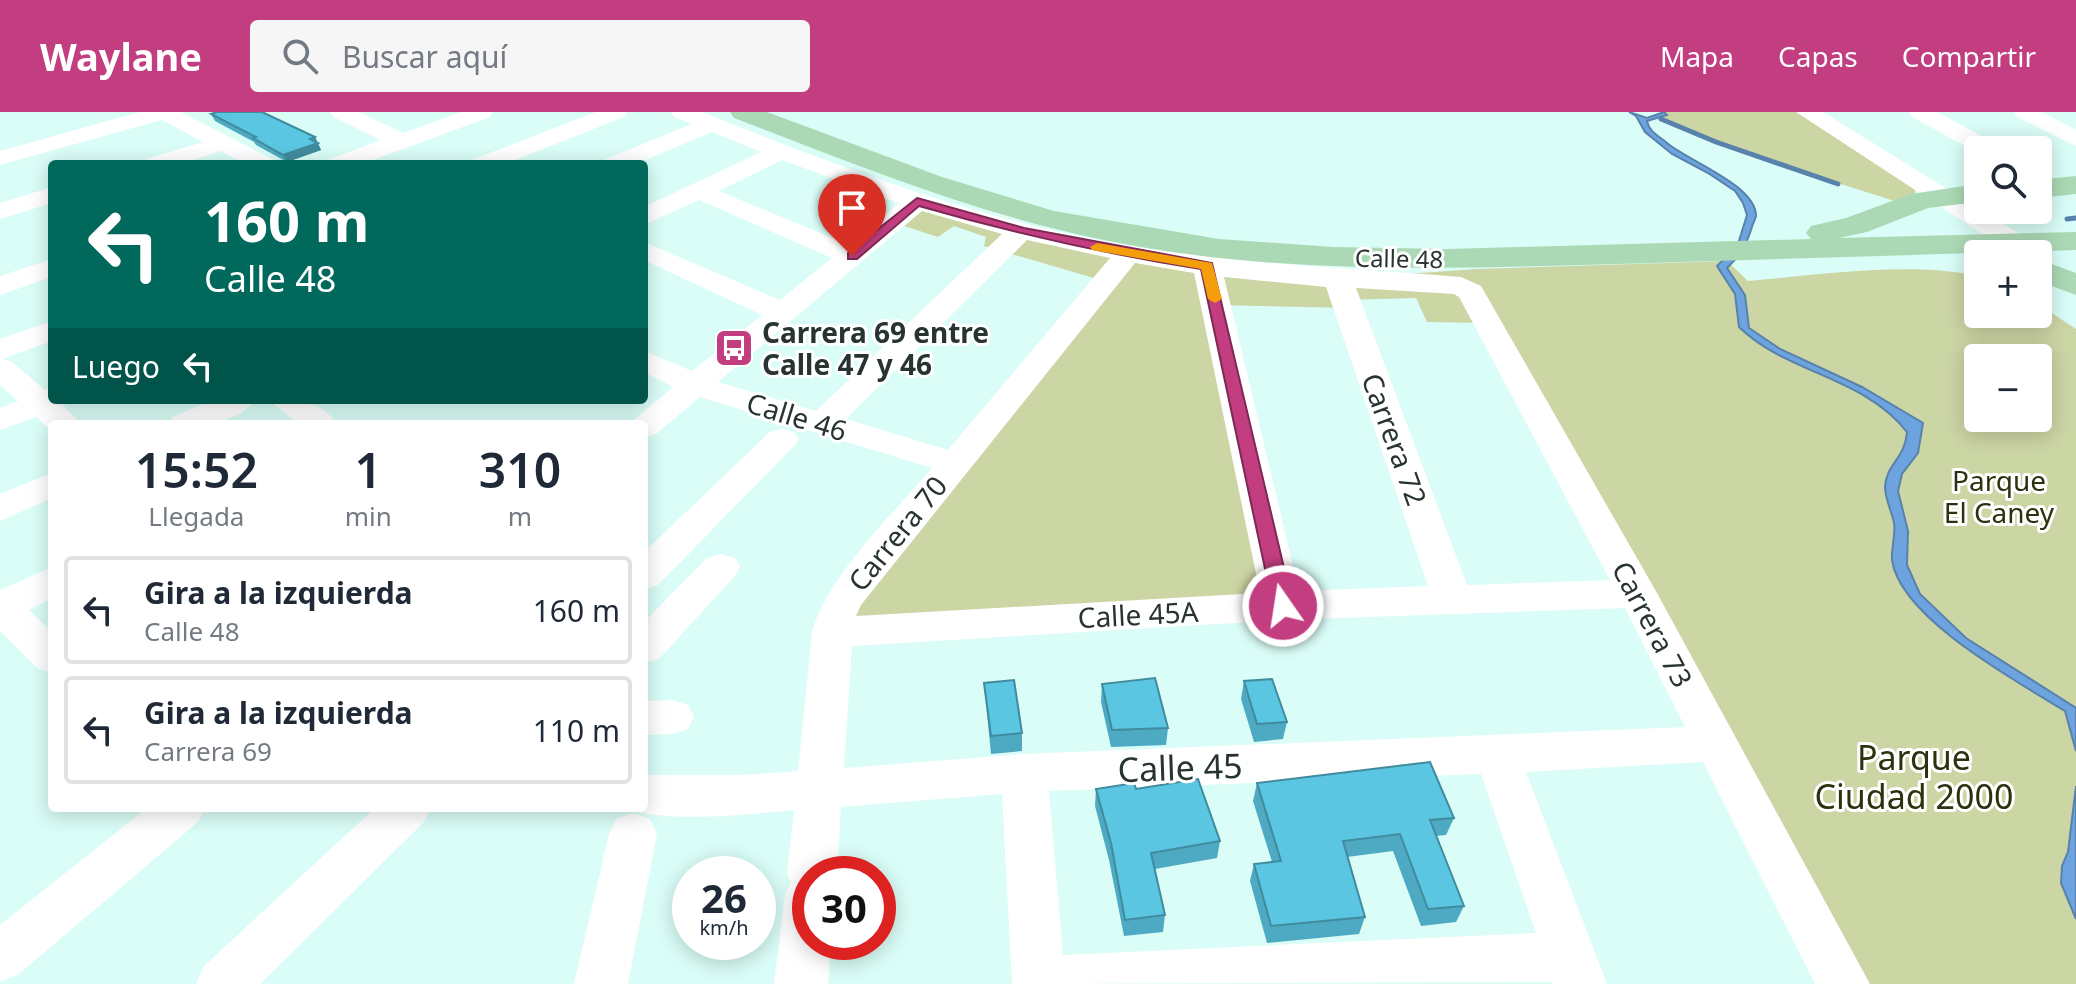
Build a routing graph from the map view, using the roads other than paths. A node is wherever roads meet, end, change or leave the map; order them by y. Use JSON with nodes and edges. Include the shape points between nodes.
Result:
{"nodes":[{"id":1,"x":115,"y":112,"type":"edge"},
{"id":2,"x":165,"y":112,"type":"edge"},
{"id":3,"x":341,"y":112,"type":"edge"},
{"id":4,"x":482,"y":112,"type":"edge"},
{"id":5,"x":616,"y":112,"type":"edge"},
{"id":6,"x":682,"y":112,"type":"edge"},
{"id":7,"x":743,"y":112,"type":"edge"},
{"id":8,"x":790,"y":112,"type":"edge"},
{"id":9,"x":1807,"y":112,"type":"edge"},
{"id":10,"x":1920,"y":112,"type":"edge"},
{"id":11,"x":2025,"y":112,"type":"edge"},
{"id":12,"x":712,"y":124,"type":"junction"},
{"id":13,"x":1964,"y":136,"type":"edge"},
{"id":14,"x":2076,"y":139,"type":"edge"},
{"id":15,"x":401,"y":141,"type":"junction"},
{"id":16,"x":0,"y":143,"type":"edge"},
{"id":17,"x":224,"y":143,"type":"junction"},
{"id":18,"x":781,"y":151,"type":"junction"},
{"id":19,"x":0,"y":158,"type":"edge"},
{"id":20,"x":168,"y":160,"type":"edge"},
{"id":21,"x":256,"y":160,"type":"edge"},
{"id":22,"x":350,"y":160,"type":"edge"},
{"id":23,"x":493,"y":160,"type":"edge"},
{"id":24,"x":625,"y":160,"type":"edge"},
{"id":25,"x":889,"y":167,"type":"junction"},
{"id":26,"x":698,"y":191,"type":"junction"},
{"id":27,"x":1908,"y":191,"type":"junction"},
{"id":28,"x":1964,"y":194,"type":"edge"},
{"id":29,"x":48,"y":196,"type":"edge"},
{"id":30,"x":1941,"y":196,"type":"junction"},
{"id":31,"x":917,"y":202,"type":"junction"},
{"id":32,"x":995,"y":204,"type":"junction"},
{"id":33,"x":0,"y":211,"type":"edge"},
{"id":34,"x":648,"y":215,"type":"edge"},
{"id":35,"x":1021,"y":231,"type":"junction"},
{"id":36,"x":1140,"y":238,"type":"junction"},
{"id":37,"x":2002,"y":240,"type":"edge"},
{"id":38,"x":1832,"y":241,"type":"junction"},
{"id":39,"x":2076,"y":241,"type":"edge"},
{"id":40,"x":2052,"y":246,"type":"edge"},
{"id":41,"x":1964,"y":247,"type":"edge"},
{"id":42,"x":648,"y":252,"type":"edge"},
{"id":43,"x":852,"y":256,"type":"junction"},
{"id":44,"x":1207,"y":266,"type":"junction"},
{"id":45,"x":48,"y":268,"type":"edge"},
{"id":46,"x":2052,"y":271,"type":"edge"},
{"id":47,"x":2052,"y":275,"type":"edge"},
{"id":48,"x":1338,"y":279,"type":"junction"},
{"id":49,"x":1445,"y":284,"type":"joint"},
{"id":50,"x":2076,"y":284,"type":"edge"},
{"id":51,"x":0,"y":286,"type":"edge"},
{"id":52,"x":783,"y":313,"type":"junction"},
{"id":53,"x":48,"y":332,"type":"edge"},
{"id":54,"x":0,"y":350,"type":"edge"},
{"id":55,"x":648,"y":362,"type":"edge"},
{"id":56,"x":0,"y":368,"type":"edge"},
{"id":57,"x":695,"y":385,"type":"junction"},
{"id":58,"x":230,"y":404,"type":"edge"},
{"id":59,"x":291,"y":404,"type":"edge"},
{"id":60,"x":52,"y":409,"type":"edge"},
{"id":61,"x":0,"y":420,"type":"edge"},
{"id":62,"x":194,"y":420,"type":"edge"},
{"id":63,"x":314,"y":420,"type":"edge"},
{"id":64,"x":648,"y":424,"type":"edge"},
{"id":65,"x":822,"y":424,"type":"junction"},
{"id":66,"x":782,"y":439,"type":"dead end"},
{"id":67,"x":954,"y":463,"type":"junction"},
{"id":68,"x":48,"y":486,"type":"edge"},
{"id":69,"x":0,"y":509,"type":"edge"},
{"id":70,"x":721,"y":567,"type":"dead end"},
{"id":71,"x":648,"y":571,"type":"edge"},
{"id":72,"x":48,"y":583,"type":"edge"},
{"id":73,"x":1637,"y":593,"type":"junction"},
{"id":74,"x":1452,"y":598,"type":"junction"},
{"id":75,"x":0,"y":606,"type":"edge"},
{"id":76,"x":1283,"y":606,"type":"junction"},
{"id":77,"x":832,"y":632,"type":"junction"},
{"id":78,"x":648,"y":644,"type":"edge"},
{"id":79,"x":48,"y":653,"type":"edge"},
{"id":80,"x":1717,"y":743,"type":"junction"},
{"id":81,"x":1497,"y":755,"type":"junction"},
{"id":82,"x":1024,"y":773,"type":"junction"},
{"id":83,"x":821,"y":788,"type":"junction"},
{"id":84,"x":176,"y":812,"type":"edge"},
{"id":85,"x":403,"y":812,"type":"edge"},
{"id":86,"x":639,"y":814,"type":"edge"},
{"id":87,"x":814,"y":856,"type":"edge"},
{"id":88,"x":0,"y":957,"type":"edge"},
{"id":89,"x":803,"y":960,"type":"edge"},
{"id":90,"x":1574,"y":970,"type":"edge"},
{"id":91,"x":1038,"y":983,"type":"edge"},
{"id":92,"x":223,"y":984,"type":"edge"},
{"id":93,"x":601,"y":984,"type":"edge"},
{"id":94,"x":801,"y":984,"type":"edge"},
{"id":95,"x":1843,"y":984,"type":"edge"}],
"edges":[{"from":1,"to":16,"type":"street"},
{"from":2,"to":17,"type":"street"},
{"from":2,"to":19,"type":"street"},
{"from":3,"to":15,"type":"street"},
{"from":4,"to":15,"type":"street"},
{"from":5,"to":23,"type":"street"},
{"from":6,"to":12,"type":"street","name":"Calle 48"},
{"from":7,"to":25,"type":"main road","name":"Calle 48"},
{"from":8,"to":36,"type":"main road","name":"Calle 48"},
{"from":9,"to":27,"type":"street"},
{"from":10,"to":13,"type":"street"},
{"from":11,"to":14,"type":"street"},
{"from":12,"to":18,"type":"street","name":"Calle 48"},
{"from":12,"to":24,"type":"street"},
{"from":15,"to":22,"type":"street"},
{"from":17,"to":20,"type":"street"},
{"from":17,"to":21,"type":"street"},
{"from":18,"to":26,"type":"street"},
{"from":18,"to":31,"type":"street","name":"Calle 48"},
{"from":25,"to":31,"type":"main road"},
{"from":25,"to":32,"type":"main road","name":"Calle 48"},
{"from":26,"to":34,"type":"street"},
{"from":26,"to":43,"type":"street"},
{"from":27,"to":30,"type":"main road","name":"Calle 48"},
{"from":27,"to":38,"type":"main road","name":"Calle 48"},
{"from":28,"to":30,"type":"main road","name":"Calle 48"},
{"from":29,"to":33,"type":"street"},
{"from":30,"to":37,"type":"street"},
{"from":31,"to":32,"type":"main road"},
{"from":31,"to":35,"type":"street","name":"Calle 48"},
{"from":31,"to":43,"type":"street"},
{"from":32,"to":36,"type":"main road","name":"Calle 48"},
{"from":35,"to":36,"type":"street","name":"Calle 48"},
{"from":35,"to":65,"type":"street"},
{"from":36,"to":38,"type":"main road","name":"Calle 48","via":[[1232,250],[1383,259]]},
{"from":36,"to":44,"type":"street","name":"Calle 48"},
{"from":36,"to":67,"type":"street","name":"Carrera 70"},
{"from":38,"to":41,"type":"main road","name":"Calle 48"},
{"from":39,"to":40,"type":"main road"},
{"from":42,"to":52,"type":"street"},
{"from":43,"to":52,"type":"street"},
{"from":44,"to":48,"type":"street","name":"Calle 48"},
{"from":44,"to":76,"type":"street"},
{"from":45,"to":51,"type":"street"},
{"from":46,"to":50,"type":"street"},
{"from":47,"to":50,"type":"main road"},
{"from":48,"to":49,"type":"street","name":"Calle 48"},
{"from":48,"to":74,"type":"street","name":"Carrera 72"},
{"from":49,"to":73,"type":"street","name":"Carrera 73","via":[[1471,292]]},
{"from":52,"to":57,"type":"street"},
{"from":53,"to":54,"type":"street"},
{"from":55,"to":57,"type":"street","name":"Calle 46"},
{"from":56,"to":60,"type":"street"},
{"from":57,"to":64,"type":"street"},
{"from":57,"to":65,"type":"street","name":"Calle 46"},
{"from":58,"to":62,"type":"street"},
{"from":59,"to":63,"type":"street"},
{"from":60,"to":61,"type":"street"},
{"from":65,"to":67,"type":"street","name":"Calle 46"},
{"from":66,"to":71,"type":"street"},
{"from":67,"to":77,"type":"street","name":"Carrera 70","via":[[846,596]]},
{"from":68,"to":69,"type":"street"},
{"from":70,"to":78,"type":"street"},
{"from":72,"to":75,"type":"street"},
{"from":73,"to":74,"type":"street","name":"Calle 45A"},
{"from":73,"to":80,"type":"street","name":"Carrera 73"},
{"from":74,"to":76,"type":"street","name":"Calle 45A"},
{"from":75,"to":79,"type":"street"},
{"from":76,"to":77,"type":"street","name":"Calle 45A"},
{"from":77,"to":83,"type":"street","name":"Carrera 70"},
{"from":80,"to":81,"type":"street","name":"Calle 45"},
{"from":80,"to":95,"type":"street","name":"Carrera 73"},
{"from":81,"to":82,"type":"street","name":"Calle 45"},
{"from":81,"to":90,"type":"street"},
{"from":82,"to":83,"type":"street","name":"Calle 45"},
{"from":82,"to":91,"type":"street"},
{"from":83,"to":86,"type":"street","name":"Calle 45","via":[[742,795]]},
{"from":83,"to":87,"type":"street","name":"Carrera 70"},
{"from":84,"to":88,"type":"street"},
{"from":85,"to":92,"type":"street"},
{"from":86,"to":93,"type":"street"},
{"from":89,"to":94,"type":"street"},
{"from":90,"to":91,"type":"street"}]}
